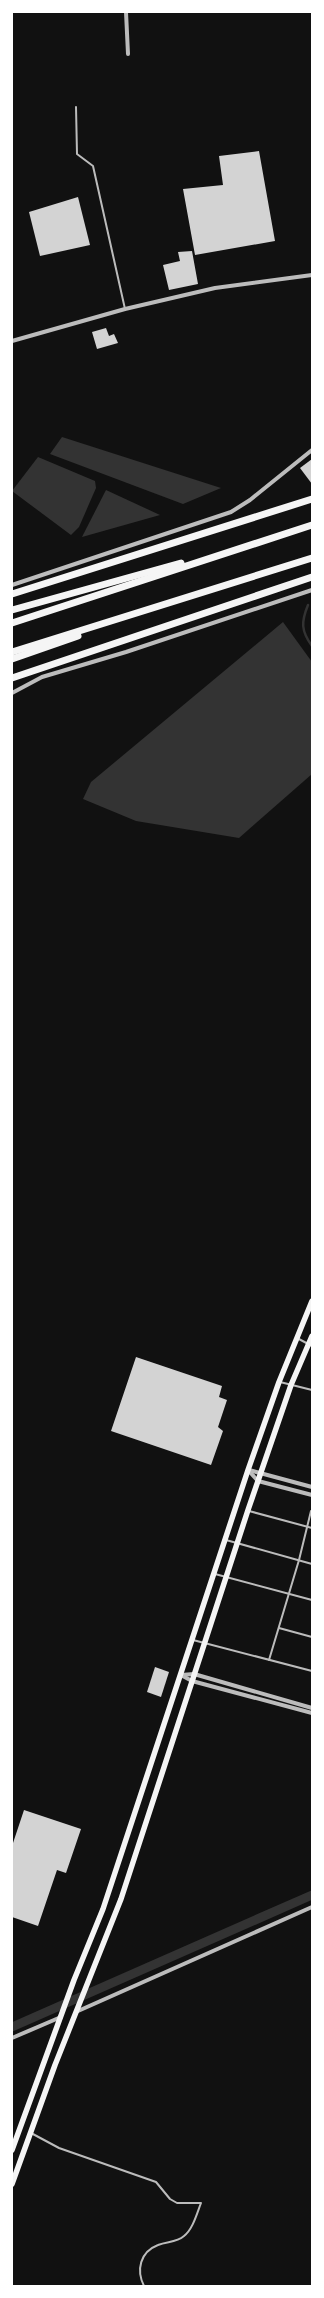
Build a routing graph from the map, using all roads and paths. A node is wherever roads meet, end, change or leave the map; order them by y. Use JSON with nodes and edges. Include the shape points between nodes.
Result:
{"nodes":[{"id":1,"x":126,"y":12,"type":"edge"},
{"id":2,"x":128,"y":54,"type":"dead end"},
{"id":3,"x":76,"y":108,"type":"dead end"},
{"id":4,"x":312,"y":275,"type":"edge"},
{"id":5,"x":124,"y":309,"type":"junction"},
{"id":6,"x":12,"y":341,"type":"edge"},
{"id":7,"x":312,"y":450,"type":"edge"},
{"id":8,"x":312,"y":499,"type":"edge"},
{"id":9,"x":312,"y":525,"type":"edge"},
{"id":10,"x":269,"y":538,"type":"junction"},
{"id":11,"x":312,"y":558,"type":"edge"},
{"id":12,"x":312,"y":577,"type":"edge"},
{"id":13,"x":12,"y":585,"type":"edge"},
{"id":14,"x":225,"y":585,"type":"junction"},
{"id":15,"x":312,"y":590,"type":"edge"},
{"id":16,"x":12,"y":594,"type":"edge"},
{"id":17,"x":12,"y":610,"type":"edge"},
{"id":18,"x":12,"y":623,"type":"edge"},
{"id":19,"x":12,"y":652,"type":"edge"},
{"id":20,"x":12,"y":659,"type":"edge"},
{"id":21,"x":12,"y":678,"type":"edge"},
{"id":22,"x":12,"y":692,"type":"edge"},
{"id":23,"x":312,"y":1301,"type":"edge"},
{"id":24,"x":312,"y":1336,"type":"edge"},
{"id":25,"x":296,"y":1338,"type":"junction"},
{"id":26,"x":310,"y":1345,"type":"edge"},
{"id":27,"x":279,"y":1382,"type":"junction"},
{"id":28,"x":291,"y":1385,"type":"junction"},
{"id":29,"x":312,"y":1390,"type":"edge"},
{"id":30,"x":248,"y":1470,"type":"junction"},
{"id":31,"x":261,"y":1473,"type":"junction"},
{"id":32,"x":258,"y":1481,"type":"junction"},
{"id":33,"x":312,"y":1487,"type":"edge"},
{"id":34,"x":312,"y":1495,"type":"edge"},
{"id":35,"x":248,"y":1510,"type":"junction"},
{"id":36,"x":311,"y":1511,"type":"dead end"},
{"id":37,"x":308,"y":1527,"type":"junction"},
{"id":38,"x":312,"y":1528,"type":"edge"},
{"id":39,"x":226,"y":1540,"type":"junction"},
{"id":40,"x":237,"y":1544,"type":"junction"},
{"id":41,"x":299,"y":1560,"type":"junction"},
{"id":42,"x":312,"y":1564,"type":"edge"},
{"id":43,"x":214,"y":1574,"type":"junction"},
{"id":44,"x":226,"y":1578,"type":"junction"},
{"id":45,"x":288,"y":1594,"type":"junction"},
{"id":46,"x":312,"y":1600,"type":"edge"},
{"id":47,"x":279,"y":1628,"type":"junction"},
{"id":48,"x":312,"y":1637,"type":"edge"},
{"id":49,"x":193,"y":1640,"type":"junction"},
{"id":50,"x":205,"y":1643,"type":"junction"},
{"id":51,"x":269,"y":1660,"type":"junction"},
{"id":52,"x":312,"y":1671,"type":"edge"},
{"id":53,"x":194,"y":1674,"type":"junction"},
{"id":54,"x":181,"y":1675,"type":"junction"},
{"id":55,"x":192,"y":1681,"type":"junction"},
{"id":56,"x":312,"y":1708,"type":"edge"},
{"id":57,"x":312,"y":1713,"type":"edge"},
{"id":58,"x":312,"y":1906,"type":"edge"},
{"id":59,"x":78,"y":2010,"type":"junction"},
{"id":60,"x":61,"y":2017,"type":"junction"},
{"id":61,"x":12,"y":2038,"type":"edge"},
{"id":62,"x":30,"y":2133,"type":"junction"},
{"id":63,"x":12,"y":2150,"type":"edge"},
{"id":64,"x":12,"y":2184,"type":"edge"},
{"id":65,"x":144,"y":2286,"type":"edge"}],
"edges":[{"from":1,"to":2,"type":"street"},
{"from":3,"to":5,"type":"lane","via":[[76,154],[93,166]]},
{"from":4,"to":5,"type":"street","via":[[215,288]]},
{"from":5,"to":6,"type":"street"},
{"from":7,"to":13,"type":"street","via":[[250,500],[216,518]]},
{"from":8,"to":16,"type":"highway"},
{"from":9,"to":10,"type":"highway"},
{"from":10,"to":17,"type":"highway"},
{"from":10,"to":18,"type":"highway"},
{"from":11,"to":14,"type":"highway"},
{"from":12,"to":21,"type":"highway"},
{"from":14,"to":19,"type":"highway"},
{"from":14,"to":20,"type":"highway"},
{"from":15,"to":22,"type":"street","via":[[42,677]]},
{"from":23,"to":25,"type":"main road"},
{"from":24,"to":26,"type":"main road"},
{"from":25,"to":26,"type":"lane"},
{"from":25,"to":27,"type":"main road"},
{"from":26,"to":28,"type":"main road"},
{"from":27,"to":28,"type":"lane"},
{"from":27,"to":30,"type":"main road"},
{"from":28,"to":29,"type":"lane"},
{"from":28,"to":31,"type":"main road"},
{"from":30,"to":31,"type":"street"},
{"from":30,"to":32,"type":"street"},
{"from":30,"to":39,"type":"main road"},
{"from":31,"to":32,"type":"main road"},
{"from":31,"to":33,"type":"street"},
{"from":32,"to":34,"type":"street"},
{"from":32,"to":35,"type":"main road"},
{"from":35,"to":37,"type":"lane"},
{"from":35,"to":40,"type":"main road"},
{"from":36,"to":37,"type":"lane"},
{"from":37,"to":38,"type":"lane"},
{"from":37,"to":41,"type":"lane"},
{"from":39,"to":40,"type":"lane"},
{"from":39,"to":43,"type":"main road"},
{"from":40,"to":41,"type":"lane"},
{"from":40,"to":44,"type":"main road"},
{"from":41,"to":42,"type":"lane"},
{"from":41,"to":45,"type":"lane"},
{"from":43,"to":44,"type":"lane"},
{"from":43,"to":49,"type":"main road"},
{"from":44,"to":45,"type":"lane"},
{"from":44,"to":50,"type":"main road"},
{"from":45,"to":46,"type":"lane"},
{"from":45,"to":47,"type":"lane"},
{"from":47,"to":48,"type":"lane"},
{"from":47,"to":51,"type":"lane"},
{"from":49,"to":50,"type":"lane"},
{"from":49,"to":54,"type":"main road"},
{"from":50,"to":51,"type":"lane"},
{"from":50,"to":53,"type":"main road"},
{"from":51,"to":52,"type":"lane"},
{"from":53,"to":54,"type":"street"},
{"from":53,"to":55,"type":"main road"},
{"from":53,"to":56,"type":"street"},
{"from":54,"to":55,"type":"street"},
{"from":54,"to":60,"type":"main road","via":[[103,1909]]},
{"from":55,"to":57,"type":"street"},
{"from":55,"to":59,"type":"main road","via":[[121,1899]]},
{"from":58,"to":59,"type":"street"},
{"from":59,"to":62,"type":"main road"},
{"from":60,"to":61,"type":"street"},
{"from":60,"to":63,"type":"main road"},
{"from":62,"to":64,"type":"main road"},
{"from":62,"to":65,"type":"lane","via":[[59,2148],[156,2182],[170,2199],[177,2203],[201,2203],[185,2236],[175,2242],[158,2245],[144,2254],[140,2264],[140,2278]]}]}
